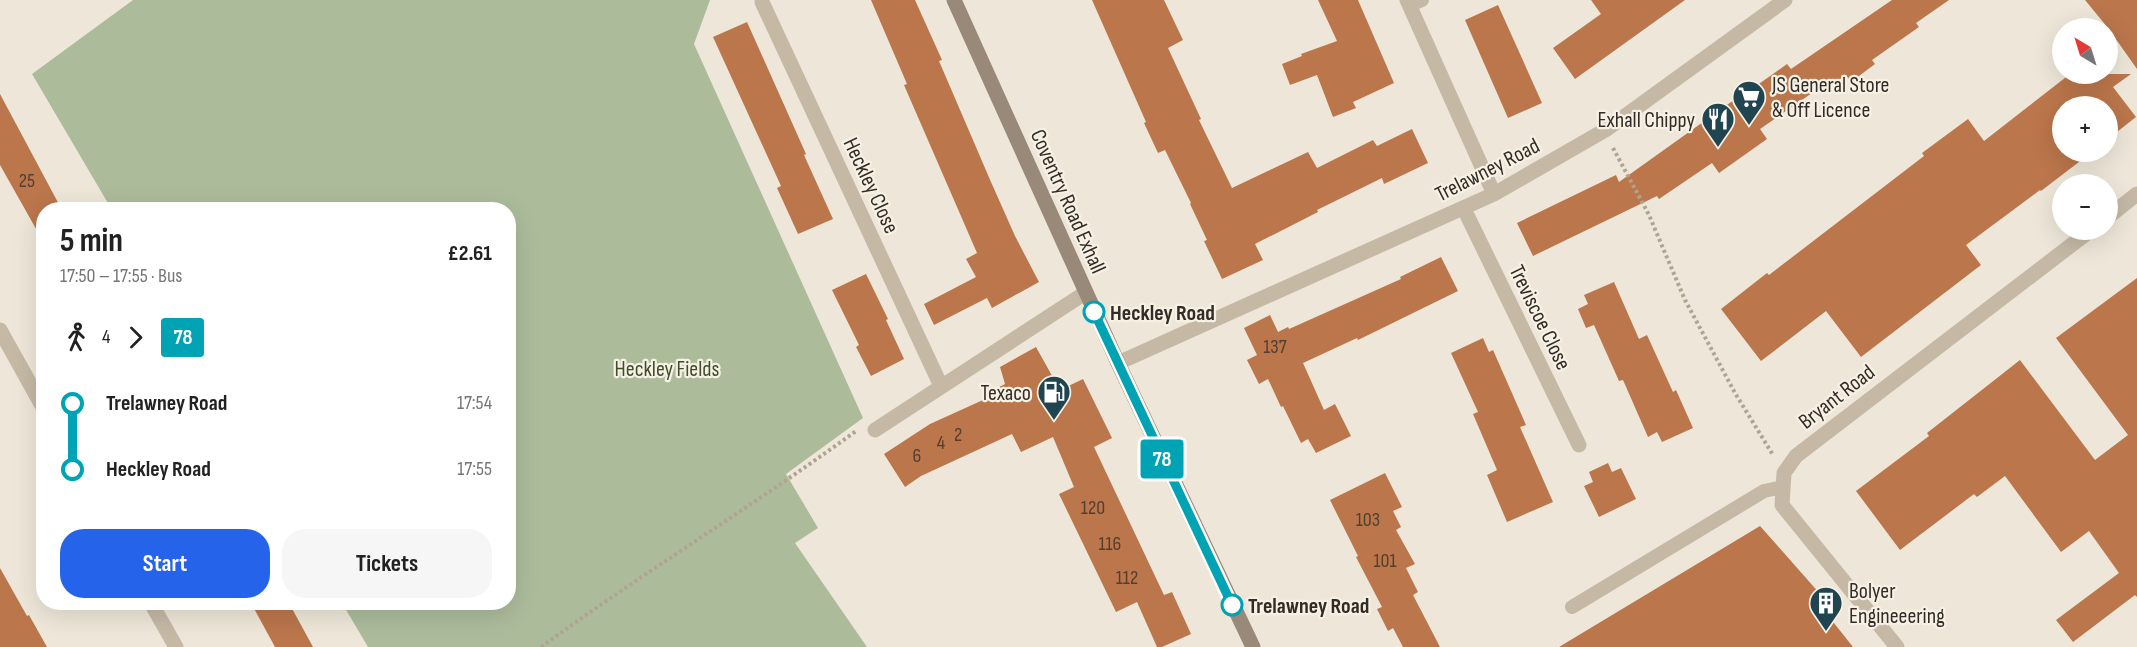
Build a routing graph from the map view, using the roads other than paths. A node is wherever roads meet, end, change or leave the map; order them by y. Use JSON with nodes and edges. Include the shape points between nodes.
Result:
{"nodes":[{"id":1,"x":954,"y":0,"type":"edge"},
{"id":2,"x":1785,"y":0,"type":"edge"},
{"id":3,"x":762,"y":2,"type":"dead end"},
{"id":4,"x":1413,"y":2,"type":"edge"},
{"id":5,"x":1494,"y":194,"type":"junction"},
{"id":6,"x":2137,"y":194,"type":"edge"},
{"id":7,"x":1464,"y":209,"type":"junction"},
{"id":8,"x":2118,"y":209,"type":"edge"},
{"id":9,"x":2078,"y":240,"type":"edge"},
{"id":10,"x":1085,"y":292,"type":"junction"},
{"id":11,"x":0,"y":330,"type":"edge"},
{"id":12,"x":1118,"y":363,"type":"junction"},
{"id":13,"x":941,"y":386,"type":"junction"},
{"id":14,"x":36,"y":395,"type":"edge"},
{"id":15,"x":875,"y":430,"type":"road end"},
{"id":16,"x":1579,"y":445,"type":"dead end"},
{"id":17,"x":1784,"y":480,"type":"junction"},
{"id":18,"x":1572,"y":607,"type":"dead end"},
{"id":19,"x":155,"y":610,"type":"edge"},
{"id":20,"x":176,"y":647,"type":"edge"},
{"id":21,"x":1253,"y":647,"type":"edge"},
{"id":22,"x":1897,"y":647,"type":"edge"}],
"edges":[{"from":1,"to":10,"type":"main road","name":"Coventry Road Exhall"},
{"from":2,"to":5,"type":"street","name":"Trelawney Road","via":[[1607,129]]},
{"from":3,"to":13,"type":"street","name":"Heckley Close"},
{"from":4,"to":5,"type":"street"},
{"from":5,"to":7,"type":"street","name":"Trelawney Road"},
{"from":6,"to":8,"type":"street"},
{"from":7,"to":12,"type":"street","name":"Trelawney Road"},
{"from":7,"to":16,"type":"street","name":"Treviscoe Close"},
{"from":9,"to":17,"type":"street","name":"Bryant Road","via":[[1796,456]]},
{"from":10,"to":12,"type":"main road","name":"Coventry Road Exhall"},
{"from":10,"to":13,"type":"street"},
{"from":11,"to":14,"type":"street"},
{"from":12,"to":21,"type":"main road","name":"Coventry Road Exhall"},
{"from":13,"to":15,"type":"street"},
{"from":17,"to":18,"type":"lane"},
{"from":17,"to":22,"type":"street","via":[[1782,505]]},
{"from":19,"to":20,"type":"street"}]}
